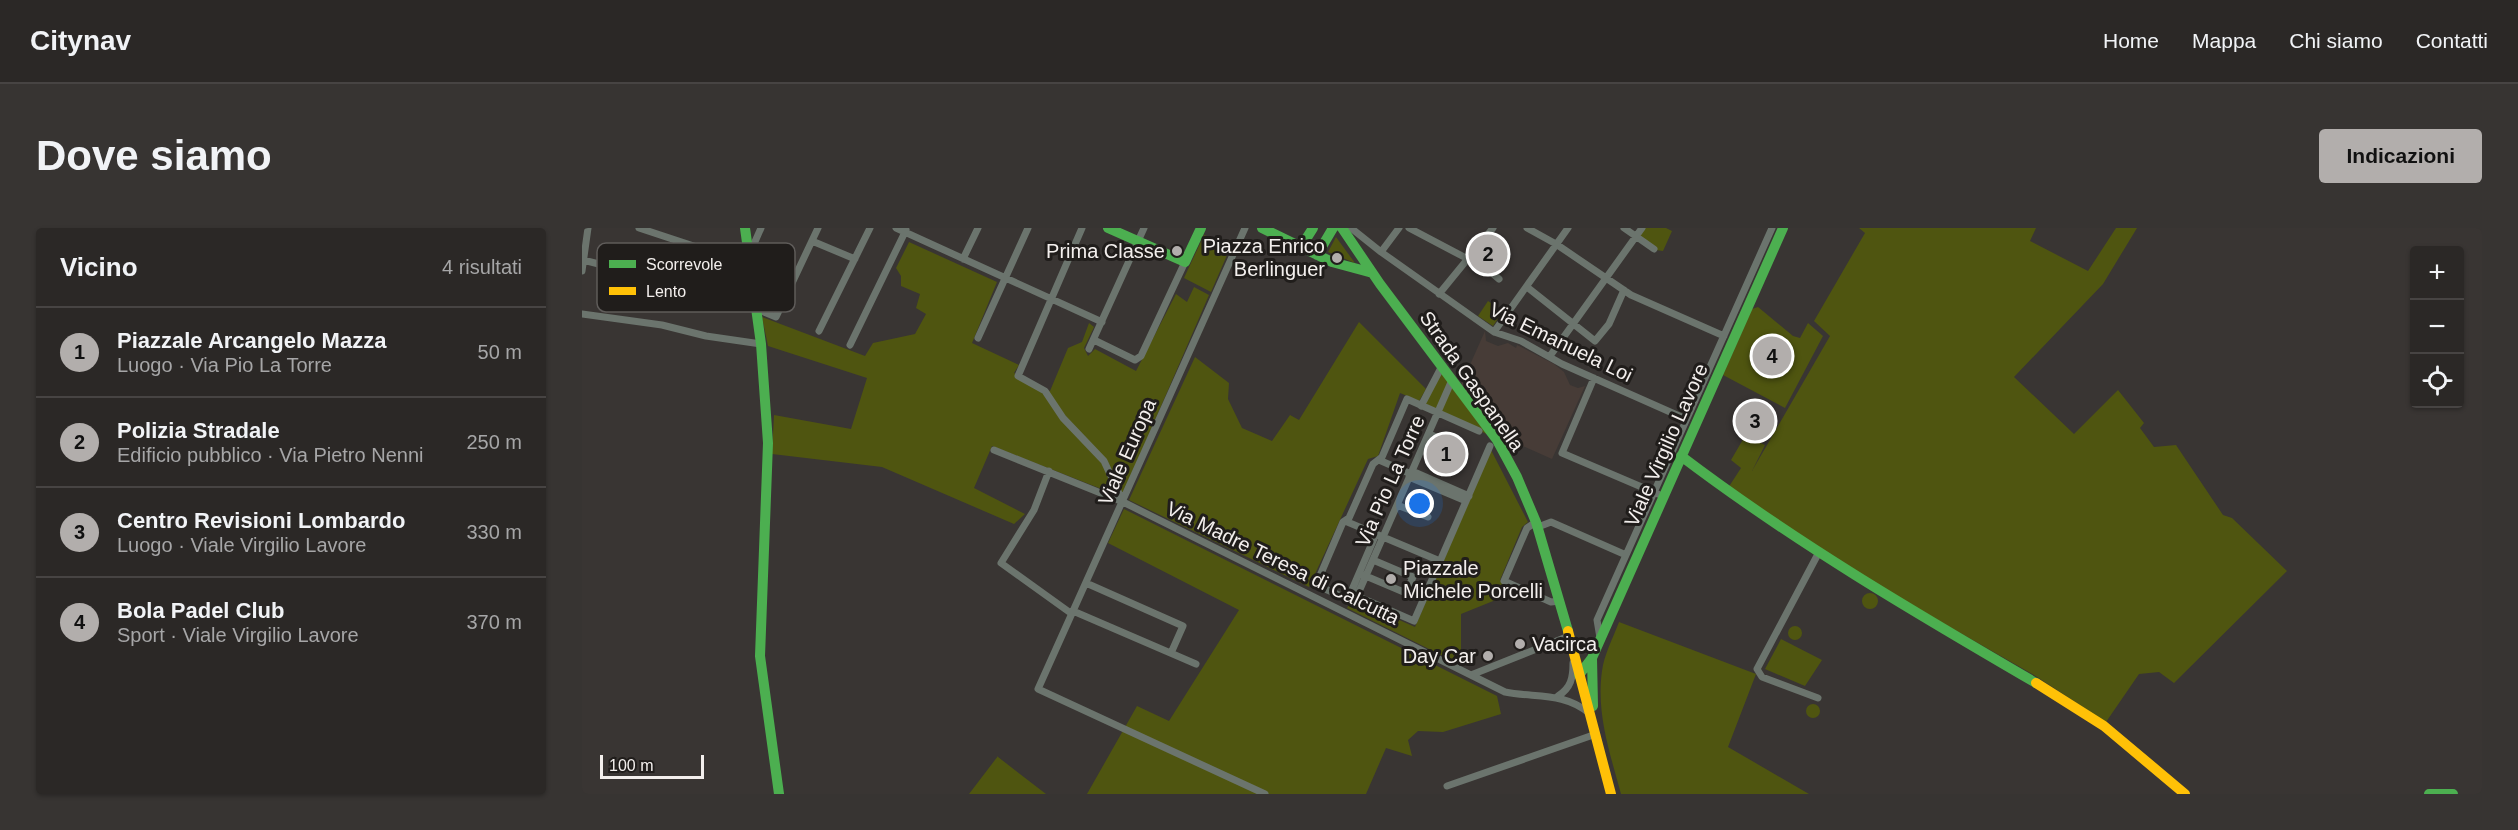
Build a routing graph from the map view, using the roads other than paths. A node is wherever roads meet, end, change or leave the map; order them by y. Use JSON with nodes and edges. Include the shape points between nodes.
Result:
{"nodes":[{"id":1,"x":588,"y":228,"type":"edge"},
{"id":2,"x":639,"y":228,"type":"edge"},
{"id":3,"x":745,"y":228,"type":"edge"},
{"id":4,"x":761,"y":228,"type":"edge"},
{"id":5,"x":818,"y":228,"type":"edge"},
{"id":6,"x":870,"y":228,"type":"edge"},
{"id":7,"x":896,"y":228,"type":"edge"},
{"id":8,"x":978,"y":228,"type":"edge"},
{"id":9,"x":1028,"y":228,"type":"edge"},
{"id":10,"x":1082,"y":228,"type":"edge"},
{"id":11,"x":1108,"y":228,"type":"edge"},
{"id":12,"x":1144,"y":228,"type":"edge"},
{"id":13,"x":1201,"y":228,"type":"edge"},
{"id":14,"x":1245,"y":228,"type":"edge"},
{"id":15,"x":1262,"y":228,"type":"edge"},
{"id":16,"x":1313,"y":228,"type":"edge"},
{"id":17,"x":1333,"y":228,"type":"edge"},
{"id":18,"x":1342,"y":228,"type":"edge"},
{"id":19,"x":1351,"y":228,"type":"edge"},
{"id":20,"x":1399,"y":228,"type":"edge"},
{"id":21,"x":1409,"y":228,"type":"edge"},
{"id":22,"x":1493,"y":228,"type":"edge"},
{"id":23,"x":1527,"y":228,"type":"edge"},
{"id":24,"x":1568,"y":228,"type":"edge"},
{"id":25,"x":1624,"y":228,"type":"edge"},
{"id":26,"x":1642,"y":228,"type":"edge"},
{"id":27,"x":1772,"y":228,"type":"edge"},
{"id":28,"x":1783,"y":228,"type":"edge"},
{"id":29,"x":906,"y":230,"type":"edge"},
{"id":30,"x":582,"y":234,"type":"edge"},
{"id":31,"x":1636,"y":236,"type":"junction"},
{"id":32,"x":813,"y":240,"type":"junction"},
{"id":33,"x":1138,"y":241,"type":"junction"},
{"id":34,"x":693,"y":243,"type":"edge"},
{"id":35,"x":748,"y":243,"type":"edge"},
{"id":36,"x":756,"y":243,"type":"edge"},
{"id":37,"x":1369,"y":243,"type":"junction"},
{"id":38,"x":1556,"y":244,"type":"junction"},
{"id":39,"x":584,"y":246,"type":"edge"},
{"id":40,"x":1301,"y":247,"type":"junction"},
{"id":41,"x":1654,"y":249,"type":"dead end"},
{"id":42,"x":1358,"y":252,"type":"junction"},
{"id":43,"x":1381,"y":252,"type":"junction"},
{"id":44,"x":1317,"y":255,"type":"junction"},
{"id":45,"x":1469,"y":257,"type":"junction"},
{"id":46,"x":855,"y":259,"type":"junction"},
{"id":47,"x":963,"y":259,"type":"junction"},
{"id":48,"x":583,"y":260,"type":"edge"},
{"id":49,"x":1185,"y":262,"type":"junction"},
{"id":50,"x":582,"y":271,"type":"edge"},
{"id":51,"x":1369,"y":272,"type":"junction"},
{"id":52,"x":795,"y":277,"type":"edge"},
{"id":53,"x":1005,"y":278,"type":"junction"},
{"id":54,"x":1606,"y":278,"type":"junction"},
{"id":55,"x":1499,"y":279,"type":"dead end"},
{"id":56,"x":1380,"y":284,"type":"junction"},
{"id":57,"x":1527,"y":287,"type":"junction"},
{"id":58,"x":1624,"y":290,"type":"junction"},
{"id":59,"x":1439,"y":294,"type":"junction"},
{"id":60,"x":1051,"y":299,"type":"junction"},
{"id":61,"x":758,"y":312,"type":"edge"},
{"id":62,"x":766,"y":312,"type":"edge"},
{"id":63,"x":778,"y":312,"type":"edge"},
{"id":64,"x":582,"y":314,"type":"edge"},
{"id":65,"x":1102,"y":322,"type":"junction"},
{"id":66,"x":1574,"y":323,"type":"junction"},
{"id":67,"x":1733,"y":328,"type":"junction"},
{"id":68,"x":819,"y":331,"type":"dead end"},
{"id":69,"x":1494,"y":332,"type":"junction"},
{"id":70,"x":1724,"y":336,"type":"junction"},
{"id":71,"x":978,"y":338,"type":"dead end"},
{"id":72,"x":1094,"y":340,"type":"junction"},
{"id":73,"x":761,"y":344,"type":"junction"},
{"id":74,"x":850,"y":345,"type":"dead end"},
{"id":75,"x":1089,"y":349,"type":"dead end"},
{"id":76,"x":1550,"y":356,"type":"junction"},
{"id":77,"x":1442,"y":366,"type":"junction"},
{"id":78,"x":1594,"y":378,"type":"junction"},
{"id":79,"x":1452,"y":380,"type":"junction"},
{"id":80,"x":1421,"y":406,"type":"junction"},
{"id":81,"x":1438,"y":413,"type":"junction"},
{"id":82,"x":1686,"y":419,"type":"junction"},
{"id":83,"x":1479,"y":432,"type":"dead end"},
{"id":84,"x":1429,"y":434,"type":"junction"},
{"id":85,"x":1453,"y":444,"type":"dead end"},
{"id":86,"x":1490,"y":446,"type":"dead end"},
{"id":87,"x":994,"y":450,"type":"dead end"},
{"id":88,"x":1682,"y":456,"type":"junction"},
{"id":89,"x":1379,"y":460,"type":"junction"},
{"id":90,"x":1049,"y":471,"type":"junction"},
{"id":91,"x":1411,"y":474,"type":"junction"},
{"id":92,"x":1658,"y":494,"type":"junction"},
{"id":93,"x":1467,"y":499,"type":"junction"},
{"id":94,"x":1123,"y":502,"type":"junction"},
{"id":95,"x":1397,"y":505,"type":"junction"},
{"id":96,"x":1428,"y":517,"type":"dead end"},
{"id":97,"x":1346,"y":521,"type":"junction"},
{"id":98,"x":1537,"y":525,"type":"junction"},
{"id":99,"x":1381,"y":534,"type":"junction"},
{"id":100,"x":1818,"y":554,"type":"junction"},
{"id":101,"x":1626,"y":555,"type":"junction"},
{"id":102,"x":1441,"y":559,"type":"junction"},
{"id":103,"x":1373,"y":560,"type":"junction"},
{"id":104,"x":1362,"y":575,"type":"junction"},
{"id":105,"x":1086,"y":583,"type":"junction"},
{"id":106,"x":1354,"y":595,"type":"junction"},
{"id":107,"x":1560,"y":602,"type":"junction"},
{"id":108,"x":1073,"y":612,"type":"junction"},
{"id":109,"x":1569,"y":636,"type":"junction"},
{"id":110,"x":1600,"y":639,"type":"junction"},
{"id":111,"x":1573,"y":650,"type":"junction"},
{"id":112,"x":1171,"y":653,"type":"junction"},
{"id":113,"x":1592,"y":658,"type":"junction"},
{"id":114,"x":1196,"y":664,"type":"dead end"},
{"id":115,"x":1471,"y":675,"type":"junction"},
{"id":116,"x":1579,"y":675,"type":"junction"},
{"id":117,"x":1569,"y":688,"type":"junction"},
{"id":118,"x":1585,"y":692,"type":"junction"},
{"id":119,"x":1558,"y":696,"type":"junction"},
{"id":120,"x":1818,"y":698,"type":"dead end"},
{"id":121,"x":1573,"y":701,"type":"junction"},
{"id":122,"x":1591,"y":714,"type":"junction"},
{"id":123,"x":1595,"y":730,"type":"junction"},
{"id":124,"x":1448,"y":786,"type":"dead end"},
{"id":125,"x":779,"y":794,"type":"edge"},
{"id":126,"x":1265,"y":794,"type":"edge"},
{"id":127,"x":1611,"y":794,"type":"edge"},
{"id":128,"x":2185,"y":794,"type":"edge"},
{"id":129,"x":2429,"y":794,"type":"edge"},
{"id":130,"x":2453,"y":794,"type":"edge"}],
"edges":[{"from":1,"to":39,"type":"street"},
{"from":2,"to":34,"type":"street"},
{"from":3,"to":35,"type":"street"},
{"from":4,"to":36,"type":"street"},
{"from":5,"to":32,"type":"street"},
{"from":6,"to":46,"type":"street"},
{"from":7,"to":29,"type":"street"},
{"from":8,"to":47,"type":"street"},
{"from":9,"to":53,"type":"street"},
{"from":10,"to":60,"type":"street"},
{"from":11,"to":33,"type":"street"},
{"from":12,"to":33,"type":"street"},
{"from":13,"to":49,"type":"street"},
{"from":14,"to":94,"type":"street","name":"Viale Europa"},
{"from":15,"to":40,"type":"street"},
{"from":16,"to":40,"type":"street"},
{"from":17,"to":44,"type":"street"},
{"from":17,"to":51,"type":"street","name":"Strada Gaspanella"},
{"from":18,"to":42,"type":"street","name":"Strada Gaspanella"},
{"from":19,"to":37,"type":"street","name":"Via Emanuela Loi"},
{"from":20,"to":43,"type":"street"},
{"from":21,"to":45,"type":"street"},
{"from":22,"to":45,"type":"street"},
{"from":23,"to":38,"type":"street"},
{"from":24,"to":38,"type":"street"},
{"from":25,"to":31,"type":"street"},
{"from":26,"to":31,"type":"street"},
{"from":27,"to":67,"type":"street"},
{"from":28,"to":67,"type":"street","name":"Viale Virgilio Lavore"},
{"from":29,"to":47,"type":"street"},
{"from":29,"to":74,"type":"street"},
{"from":30,"to":39,"type":"street"},
{"from":31,"to":41,"type":"street"},
{"from":31,"to":54,"type":"street"},
{"from":32,"to":46,"type":"street"},
{"from":32,"to":52,"type":"street"},
{"from":33,"to":49,"type":"street"},
{"from":33,"to":65,"type":"street"},
{"from":37,"to":42,"type":"street"},
{"from":37,"to":43,"type":"street","name":"Via Emanuela Loi"},
{"from":38,"to":54,"type":"street"},
{"from":38,"to":57,"type":"street"},
{"from":39,"to":48,"type":"street"},
{"from":40,"to":44,"type":"street"},
{"from":42,"to":56,"type":"street","name":"Strada Gaspanella"},
{"from":43,"to":59,"type":"street","name":"Via Emanuela Loi"},
{"from":44,"to":51,"type":"street"},
{"from":45,"to":55,"type":"street"},
{"from":45,"to":59,"type":"street"},
{"from":46,"to":68,"type":"street"},
{"from":47,"to":53,"type":"street"},
{"from":48,"to":50,"type":"street"},
{"from":49,"to":72,"type":"street","via":[[1141,356],[1135,360]]},
{"from":51,"to":56,"type":"street","name":"Strada Gaspanella"},
{"from":53,"to":60,"type":"street"},
{"from":53,"to":71,"type":"street"},
{"from":54,"to":58,"type":"street"},
{"from":54,"to":66,"type":"street"},
{"from":56,"to":77,"type":"street","name":"Strada Gaspanella"},
{"from":57,"to":66,"type":"street"},
{"from":57,"to":69,"type":"street"},
{"from":58,"to":66,"type":"street","via":[[1610,324],[1595,341]]},
{"from":58,"to":70,"type":"street"},
{"from":59,"to":69,"type":"street","name":"Via Emanuela Loi"},
{"from":60,"to":65,"type":"street"},
{"from":60,"to":94,"type":"street","via":[[1017,376],[1046,391],[1063,418],[1104,461]]},
{"from":61,"to":73,"type":"street"},
{"from":62,"to":63,"type":"street","via":[[776,317]]},
{"from":64,"to":73,"type":"street"},
{"from":65,"to":72,"type":"street"},
{"from":66,"to":76,"type":"street"},
{"from":67,"to":70,"type":"street"},
{"from":67,"to":88,"type":"street","name":"Viale Virgilio Lavore"},
{"from":69,"to":76,"type":"street","name":"Via Emanuela Loi"},
{"from":70,"to":82,"type":"street"},
{"from":72,"to":75,"type":"street"},
{"from":73,"to":125,"type":"street","via":[[768,443],[760,656]]},
{"from":76,"to":78,"type":"street","name":"Via Emanuela Loi"},
{"from":77,"to":79,"type":"street","name":"Strada Gaspanella"},
{"from":77,"to":80,"type":"street"},
{"from":78,"to":82,"type":"street","name":"Via Emanuela Loi"},
{"from":78,"to":92,"type":"street","via":[[1562,453]]},
{"from":79,"to":81,"type":"street","name":"Via Pio La Torre"},
{"from":79,"to":98,"type":"street","name":"Strada Gaspanella","via":[[1497,440]]},
{"from":80,"to":81,"type":"street"},
{"from":80,"to":89,"type":"street","via":[[1407,399]]},
{"from":81,"to":83,"type":"street"},
{"from":81,"to":84,"type":"street","name":"Via Pio La Torre"},
{"from":82,"to":92,"type":"street"},
{"from":84,"to":85,"type":"street"},
{"from":84,"to":91,"type":"street","name":"Via Pio La Torre"},
{"from":86,"to":93,"type":"street"},
{"from":87,"to":90,"type":"street","name":"Via Madre Teresa di Calcutta"},
{"from":88,"to":92,"type":"street","name":"Viale Virgilio Lavore"},
{"from":88,"to":100,"type":"street"},
{"from":89,"to":91,"type":"street"},
{"from":89,"to":97,"type":"street","via":[[1373,464]]},
{"from":90,"to":94,"type":"street","name":"Via Madre Teresa di Calcutta"},
{"from":90,"to":108,"type":"street","via":[[1034,510],[1001,563]]},
{"from":91,"to":93,"type":"street"},
{"from":91,"to":95,"type":"street","name":"Via Pio La Torre"},
{"from":92,"to":101,"type":"street"},
{"from":92,"to":110,"type":"street","name":"Viale Virgilio Lavore"},
{"from":93,"to":102,"type":"street"},
{"from":94,"to":105,"type":"street","name":"Viale Europa"},
{"from":94,"to":115,"type":"street","name":"Via Madre Teresa di Calcutta"},
{"from":95,"to":96,"type":"street"},
{"from":95,"to":99,"type":"street","name":"Via Pio La Torre"},
{"from":97,"to":99,"type":"street"},
{"from":97,"to":106,"type":"street","via":[[1316,585],[1348,598]]},
{"from":98,"to":101,"type":"street","via":[[1551,522]]},
{"from":98,"to":107,"type":"street","name":"Strada Gaspanella"},
{"from":98,"to":107,"type":"street","via":[[1527,528],[1504,581],[1551,602]]},
{"from":99,"to":102,"type":"street"},
{"from":99,"to":103,"type":"street","name":"Via Pio La Torre"},
{"from":99,"to":104,"type":"street"},
{"from":100,"to":120,"type":"street","via":[[1757,669],[1762,677]]},
{"from":100,"to":128,"type":"street","via":[[2072,704]]},
{"from":101,"to":110,"type":"street","via":[[1597,620]]},
{"from":102,"to":106,"type":"street","via":[[1414,621]]},
{"from":103,"to":104,"type":"street","name":"Via Pio La Torre"},
{"from":103,"to":104,"type":"street","via":[[1413,577],[1406,593]]},
{"from":104,"to":106,"type":"street"},
{"from":105,"to":108,"type":"street","name":"Viale Europa"},
{"from":105,"to":112,"type":"street","via":[[1183,626]]},
{"from":107,"to":109,"type":"street","name":"Strada Gaspanella"},
{"from":108,"to":112,"type":"street"},
{"from":108,"to":126,"type":"street","name":"Viale Europa","via":[[1038,689]]},
{"from":109,"to":110,"type":"street","via":[[1576,645],[1586,648]]},
{"from":109,"to":111,"type":"street","name":"Strada Gaspanella"},
{"from":109,"to":115,"type":"street"},
{"from":110,"to":113,"type":"street","name":"Viale Virgilio Lavore"},
{"from":111,"to":116,"type":"street","name":"Strada Gaspanella"},
{"from":111,"to":117,"type":"street"},
{"from":112,"to":114,"type":"street"},
{"from":113,"to":116,"type":"street","name":"Viale Virgilio Lavore"},
{"from":113,"to":123,"type":"street"},
{"from":115,"to":119,"type":"street","name":"Via Madre Teresa di Calcutta","via":[[1505,692]]},
{"from":116,"to":117,"type":"street"},
{"from":116,"to":118,"type":"street","name":"Strada Gaspanella"},
{"from":117,"to":118,"type":"street"},
{"from":117,"to":119,"type":"street"},
{"from":118,"to":121,"type":"street"},
{"from":118,"to":122,"type":"street","name":"Strada Gaspanella"},
{"from":119,"to":121,"type":"street","name":"Via Madre Teresa di Calcutta"},
{"from":121,"to":122,"type":"street","name":"Via Madre Teresa di Calcutta"},
{"from":122,"to":123,"type":"street","name":"Strada Gaspanella"},
{"from":123,"to":124,"type":"street"},
{"from":123,"to":127,"type":"street"},
{"from":129,"to":130,"type":"street"}]}
